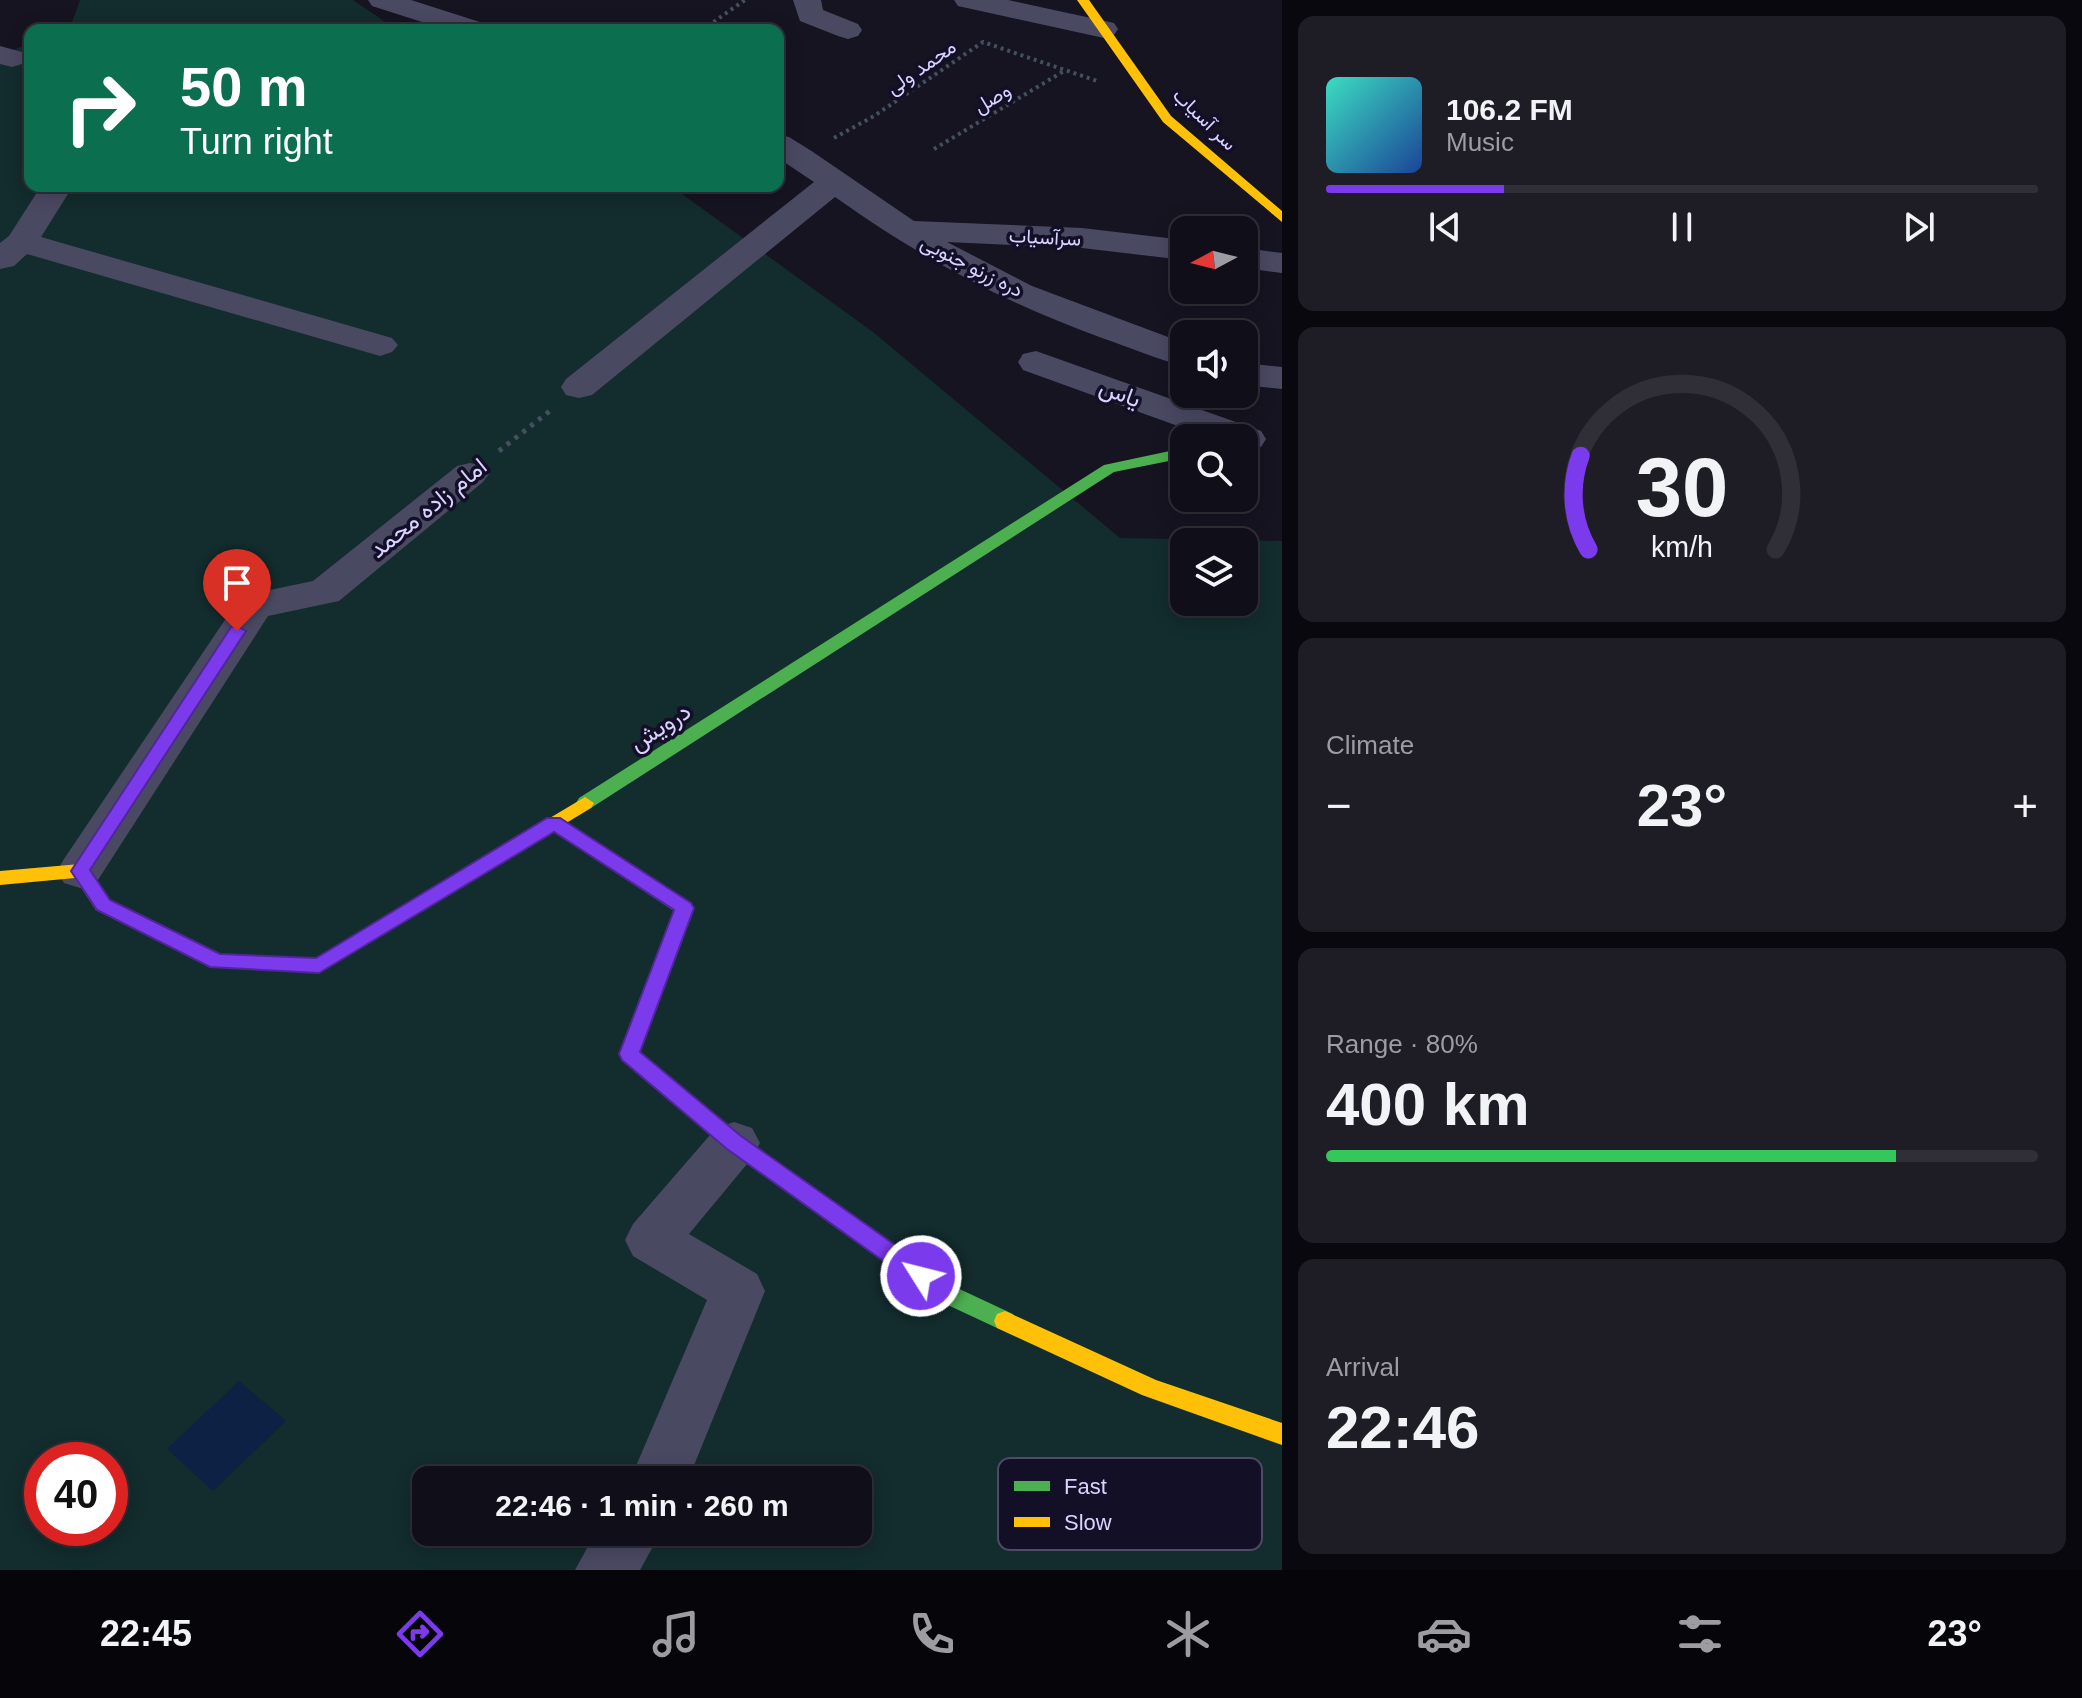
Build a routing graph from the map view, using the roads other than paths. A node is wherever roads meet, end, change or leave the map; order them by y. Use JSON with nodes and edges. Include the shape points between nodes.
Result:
{"nodes":[{"id":1,"x":382,"y":0,"type":"edge"},
{"id":2,"x":807,"y":0,"type":"edge"},
{"id":3,"x":968,"y":0,"type":"edge"},
{"id":4,"x":1083,"y":0,"type":"edge"},
{"id":5,"x":457,"y":24,"type":"edge"},
{"id":6,"x":1104,"y":29,"type":"junction"},
{"id":7,"x":848,"y":30,"type":"dead end"},
{"id":8,"x":788,"y":150,"type":"edge"},
{"id":9,"x":835,"y":181,"type":"junction"},
{"id":10,"x":53,"y":192,"type":"edge"},
{"id":11,"x":1282,"y":218,"type":"edge"},
{"id":12,"x":905,"y":231,"type":"junction"},
{"id":13,"x":1170,"y":248,"type":"edge"},
{"id":14,"x":11,"y":252,"type":"edge"},
{"id":15,"x":1258,"y":260,"type":"edge"},
{"id":16,"x":1282,"y":263,"type":"edge"},
{"id":17,"x":380,"y":345,"type":"dead end"},
{"id":18,"x":1170,"y":350,"type":"edge"},
{"id":19,"x":1036,"y":362,"type":"dead end"},
{"id":20,"x":1258,"y":375,"type":"edge"},
{"id":21,"x":1282,"y":378,"type":"edge"},
{"id":22,"x":579,"y":387,"type":"road end"},
{"id":23,"x":1222,"y":424,"type":"edge"},
{"id":24,"x":1170,"y":456,"type":"edge"},
{"id":25,"x":470,"y":474,"type":"road end"},
{"id":26,"x":554,"y":823,"type":"junction"},
{"id":27,"x":80,"y":871,"type":"junction"},
{"id":28,"x":0,"y":878,"type":"edge"},
{"id":29,"x":734,"y":1143,"type":"junction"},
{"id":30,"x":1282,"y":1434,"type":"edge"},
{"id":31,"x":665,"y":1466,"type":"edge"},
{"id":32,"x":621,"y":1546,"type":"edge"},
{"id":33,"x":605,"y":1570,"type":"edge"}],
"edges":[{"from":1,"to":5,"type":"street"},
{"from":2,"to":7,"type":"street","via":[[810,15]]},
{"from":3,"to":6,"type":"street"},
{"from":4,"to":6,"type":"street","name":"سر آسیاب"},
{"from":6,"to":11,"type":"street","name":"سر آسیاب","via":[[1167,119]]},
{"from":8,"to":9,"type":"street","name":"دره زرنو جنوبی"},
{"from":9,"to":12,"type":"street","name":"دره زرنو جنوبی"},
{"from":9,"to":22,"type":"street"},
{"from":10,"to":14,"type":"street"},
{"from":12,"to":13,"type":"street","name":"سرآسیاب","via":[[1082,238]]},
{"from":12,"to":18,"type":"street","name":"دره زرنو جنوبی","via":[[968,269]]},
{"from":14,"to":17,"type":"street"},
{"from":15,"to":16,"type":"street"},
{"from":19,"to":23,"type":"street","name":"یاس"},
{"from":20,"to":21,"type":"street"},
{"from":24,"to":26,"type":"street","name":"درویش","via":[[1109,468]]},
{"from":25,"to":27,"type":"street","name":"امام زاده محمد","via":[[325,592],[255,605]]},
{"from":26,"to":27,"type":"street","name":"درویش","via":[[319,966],[217,962],[103,905]]},
{"from":26,"to":29,"type":"street","via":[[684,908],[629,1054]]},
{"from":27,"to":28,"type":"street"},
{"from":29,"to":30,"type":"street","via":[[945,1293],[1150,1388]]},
{"from":29,"to":31,"type":"street","via":[[652,1240],[738,1291]]},
{"from":32,"to":33,"type":"street"}]}
